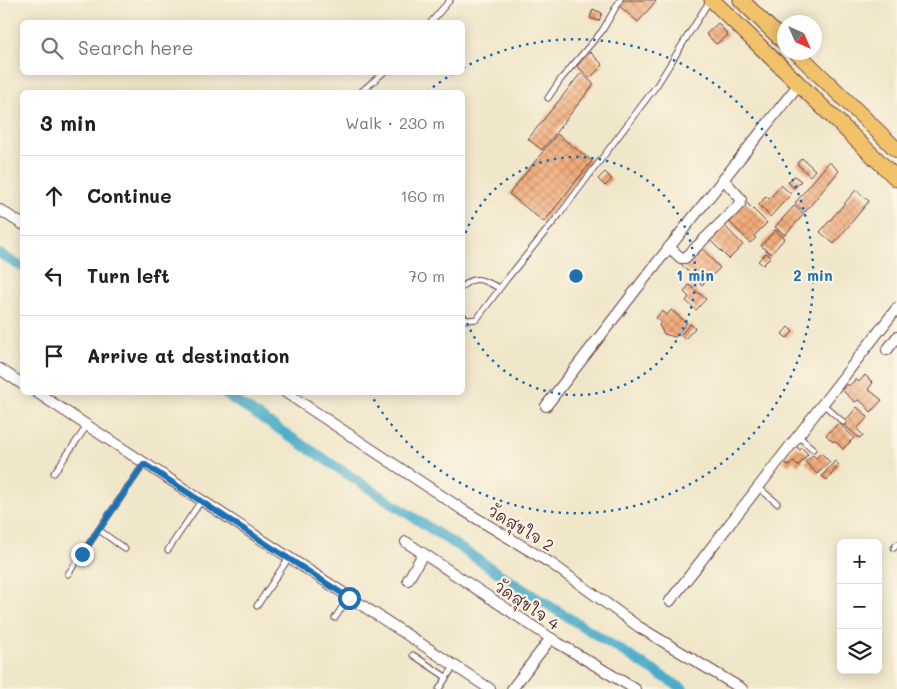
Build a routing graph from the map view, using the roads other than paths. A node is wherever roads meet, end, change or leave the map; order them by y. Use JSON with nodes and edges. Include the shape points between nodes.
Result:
{"nodes":[{"id":1,"x":450,"y":0,"type":"edge"},
{"id":2,"x":620,"y":0,"type":"edge"},
{"id":3,"x":711,"y":0,"type":"edge"},
{"id":4,"x":741,"y":0,"type":"edge"},
{"id":5,"x":433,"y":20,"type":"edge"},
{"id":6,"x":777,"y":35,"type":"edge"},
{"id":7,"x":804,"y":60,"type":"edge"},
{"id":8,"x":381,"y":75,"type":"edge"},
{"id":9,"x":799,"y":84,"type":"junction"},
{"id":10,"x":363,"y":90,"type":"edge"},
{"id":11,"x":548,"y":98,"type":"dead end"},
{"id":12,"x":897,"y":150,"type":"edge"},
{"id":13,"x":897,"y":179,"type":"edge"},
{"id":14,"x":724,"y":180,"type":"junction"},
{"id":15,"x":0,"y":210,"type":"edge"},
{"id":16,"x":20,"y":223,"type":"edge"},
{"id":17,"x":669,"y":248,"type":"junction"},
{"id":18,"x":465,"y":285,"type":"edge"},
{"id":19,"x":500,"y":288,"type":"junction"},
{"id":20,"x":897,"y":308,"type":"edge"},
{"id":21,"x":465,"y":318,"type":"edge"},
{"id":22,"x":897,"y":337,"type":"edge"},
{"id":23,"x":887,"y":350,"type":"dead end"},
{"id":24,"x":0,"y":370,"type":"edge"},
{"id":25,"x":20,"y":383,"type":"edge"},
{"id":26,"x":40,"y":395,"type":"edge"},
{"id":27,"x":289,"y":395,"type":"edge"},
{"id":28,"x":822,"y":404,"type":"junction"},
{"id":29,"x":546,"y":406,"type":"dead end"},
{"id":30,"x":843,"y":422,"type":"dead end"},
{"id":31,"x":87,"y":426,"type":"junction"},
{"id":32,"x":797,"y":436,"type":"junction"},
{"id":33,"x":813,"y":449,"type":"dead end"},
{"id":34,"x":144,"y":464,"type":"junction"},
{"id":35,"x":54,"y":473,"type":"dead end"},
{"id":36,"x":759,"y":488,"type":"junction"},
{"id":37,"x":202,"y":501,"type":"junction"},
{"id":38,"x":777,"y":503,"type":"dead end"},
{"id":39,"x":99,"y":530,"type":"junction"},
{"id":40,"x":406,"y":542,"type":"dead end"},
{"id":41,"x":125,"y":549,"type":"dead end"},
{"id":42,"x":168,"y":550,"type":"dead end"},
{"id":43,"x":423,"y":554,"type":"junction"},
{"id":44,"x":288,"y":558,"type":"junction"},
{"id":45,"x":68,"y":574,"type":"dead end"},
{"id":46,"x":408,"y":580,"type":"dead end"},
{"id":47,"x":349,"y":598,"type":"junction"},
{"id":48,"x":670,"y":601,"type":"dead end"},
{"id":49,"x":257,"y":606,"type":"dead end"},
{"id":50,"x":335,"y":618,"type":"dead end"},
{"id":51,"x":551,"y":638,"type":"junction"},
{"id":52,"x":412,"y":655,"type":"dead end"},
{"id":53,"x":454,"y":666,"type":"junction"},
{"id":54,"x":446,"y":677,"type":"junction"},
{"id":55,"x":438,"y":689,"type":"edge"},
{"id":56,"x":490,"y":689,"type":"edge"},
{"id":57,"x":512,"y":689,"type":"edge"},
{"id":58,"x":634,"y":689,"type":"edge"},
{"id":59,"x":742,"y":689,"type":"edge"}],
"edges":[{"from":1,"to":5,"type":"lane"},
{"from":2,"to":11,"type":"lane","via":[[602,31]]},
{"from":3,"to":9,"type":"main road"},
{"from":3,"to":19,"type":"lane","via":[[657,85]]},
{"from":4,"to":6,"type":"main road"},
{"from":7,"to":12,"type":"main road"},
{"from":8,"to":10,"type":"lane"},
{"from":9,"to":13,"type":"main road"},
{"from":9,"to":14,"type":"street"},
{"from":14,"to":17,"type":"street"},
{"from":14,"to":17,"type":"street","via":[[741,199],[740,204],[685,258]]},
{"from":15,"to":16,"type":"street"},
{"from":17,"to":29,"type":"street"},
{"from":18,"to":19,"type":"lane","via":[[477,278]]},
{"from":19,"to":21,"type":"lane","via":[[477,319]]},
{"from":20,"to":28,"type":"street"},
{"from":22,"to":23,"type":"street"},
{"from":24,"to":25,"type":"street"},
{"from":26,"to":31,"type":"street"},
{"from":27,"to":59,"type":"street","name":"วัดสุขใจ 2","via":[[463,510],[552,564],[639,627]]},
{"from":28,"to":30,"type":"lane"},
{"from":28,"to":32,"type":"street"},
{"from":31,"to":34,"type":"street"},
{"from":31,"to":35,"type":"lane"},
{"from":32,"to":33,"type":"lane"},
{"from":32,"to":36,"type":"street"},
{"from":34,"to":37,"type":"street"},
{"from":34,"to":39,"type":"lane"},
{"from":36,"to":38,"type":"lane"},
{"from":36,"to":48,"type":"street"},
{"from":37,"to":42,"type":"lane"},
{"from":37,"to":44,"type":"street"},
{"from":39,"to":41,"type":"lane"},
{"from":39,"to":45,"type":"lane"},
{"from":40,"to":43,"type":"street","name":"วัดสุขใจ 4"},
{"from":43,"to":46,"type":"street"},
{"from":43,"to":51,"type":"street","name":"วัดสุขใจ 4"},
{"from":44,"to":47,"type":"street"},
{"from":44,"to":49,"type":"lane"},
{"from":47,"to":50,"type":"lane"},
{"from":47,"to":53,"type":"street"},
{"from":51,"to":57,"type":"street"},
{"from":51,"to":58,"type":"street","name":"วัดสุขใจ 4"},
{"from":52,"to":54,"type":"lane"},
{"from":53,"to":54,"type":"lane"},
{"from":53,"to":56,"type":"street"},
{"from":54,"to":55,"type":"lane"}]}
